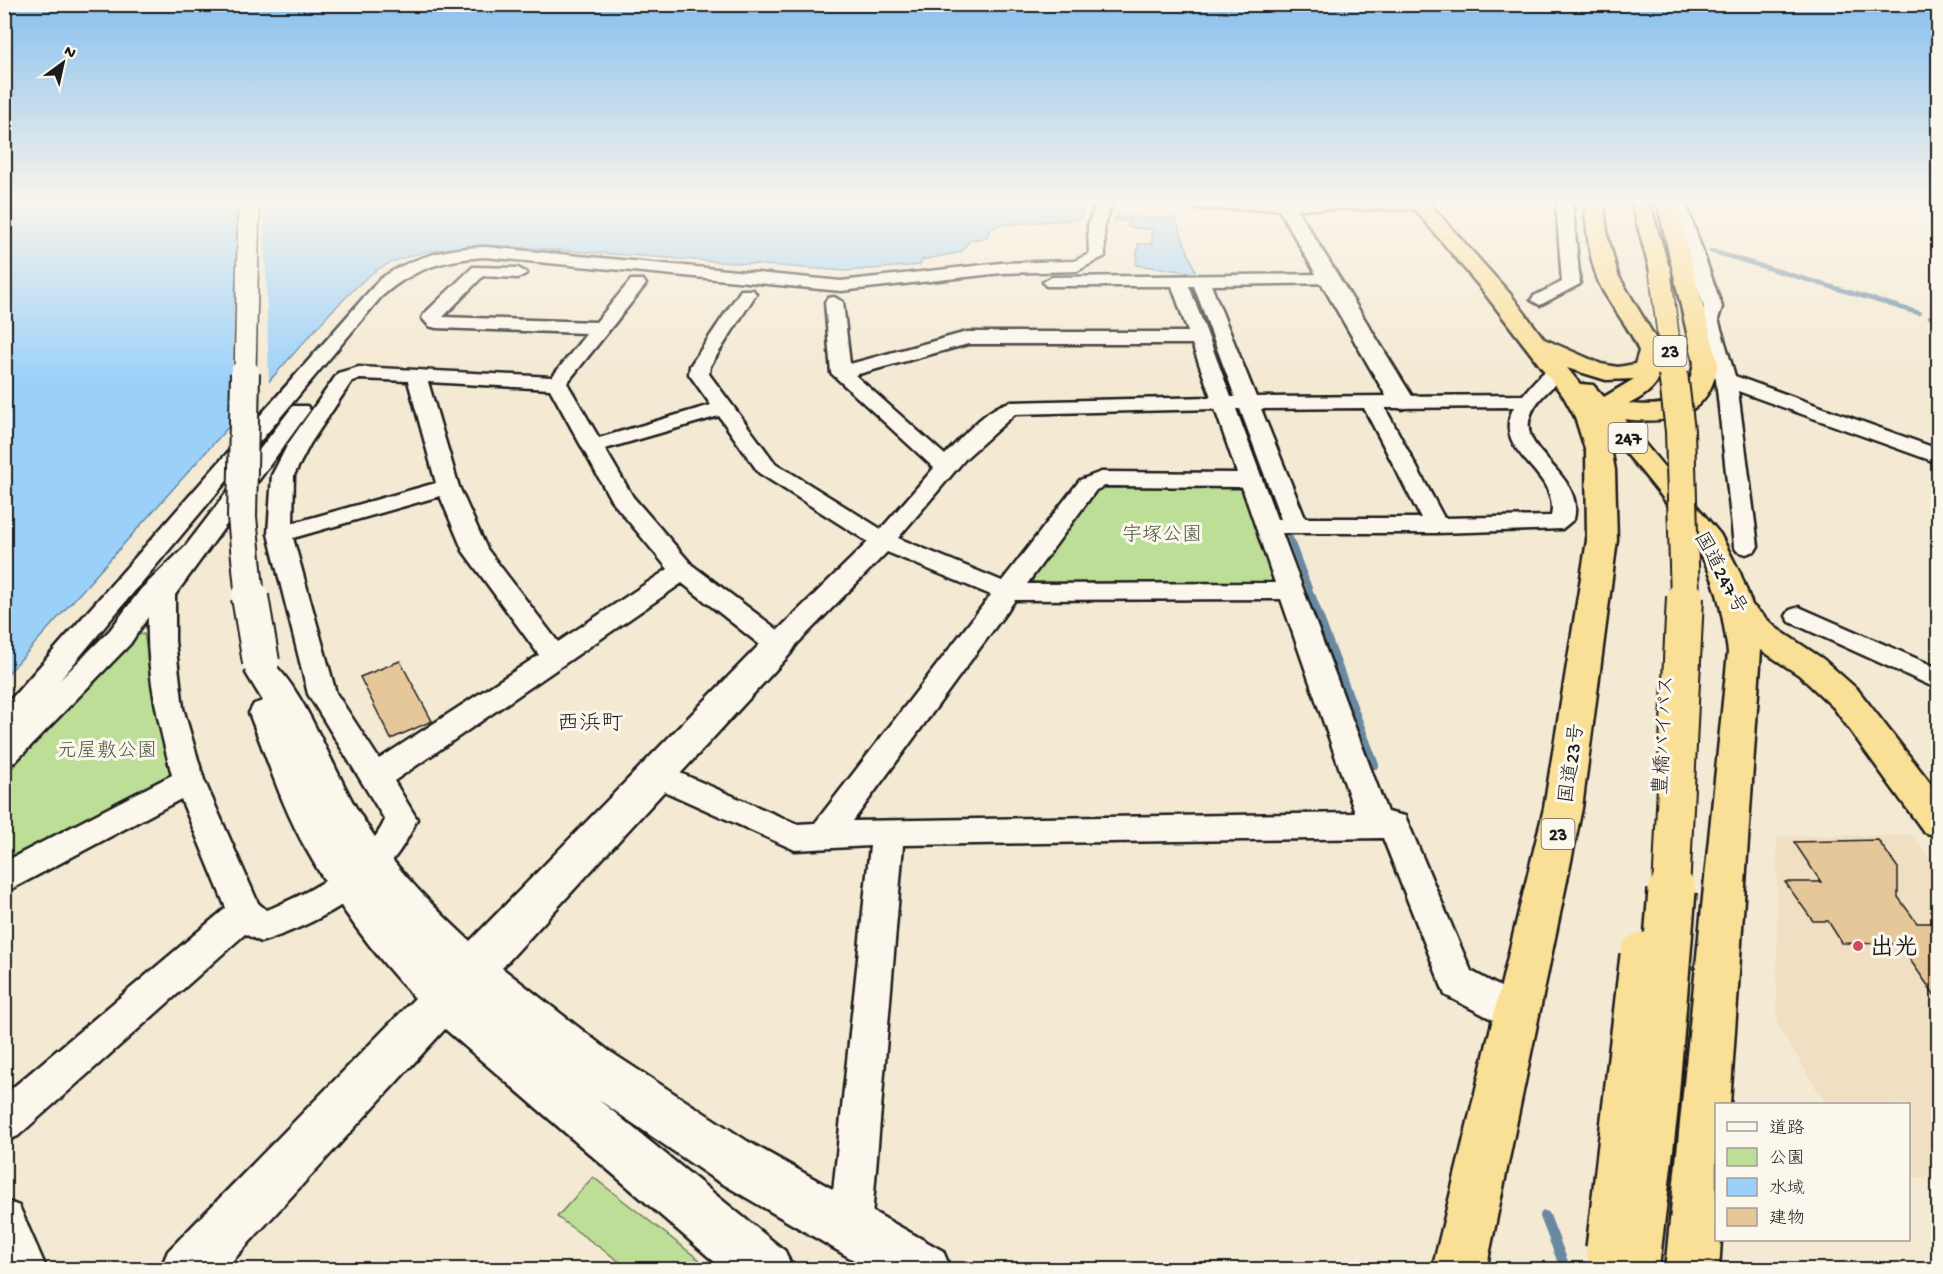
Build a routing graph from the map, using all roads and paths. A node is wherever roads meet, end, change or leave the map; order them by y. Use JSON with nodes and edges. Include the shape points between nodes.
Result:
{"nodes":[{"id":1,"x":248,"y":260,"type":"edge"},
{"id":2,"x":432,"y":260,"type":"edge"},
{"id":3,"x":560,"y":260,"type":"edge"},
{"id":4,"x":1088,"y":260,"type":"edge"},
{"id":5,"x":1319,"y":260,"type":"edge"},
{"id":6,"x":1469,"y":260,"type":"edge"},
{"id":7,"x":1569,"y":260,"type":"edge"},
{"id":8,"x":1604,"y":260,"type":"edge"},
{"id":9,"x":1652,"y":260,"type":"edge"},
{"id":10,"x":1653,"y":260,"type":"edge"},
{"id":11,"x":1681,"y":260,"type":"edge"},
{"id":12,"x":1697,"y":260,"type":"edge"},
{"id":13,"x":1655,"y":271,"type":"junction"},
{"id":14,"x":533,"y":275,"type":"dead end"},
{"id":15,"x":579,"y":279,"type":"dead end"},
{"id":16,"x":1330,"y":279,"type":"junction"},
{"id":17,"x":1190,"y":281,"type":"junction"},
{"id":18,"x":637,"y":284,"type":"junction"},
{"id":19,"x":1490,"y":285,"type":"junction"},
{"id":20,"x":375,"y":293,"type":"junction"},
{"id":21,"x":747,"y":294,"type":"junction"},
{"id":22,"x":1540,"y":300,"type":"dead end"},
{"id":23,"x":834,"y":302,"type":"junction"},
{"id":24,"x":601,"y":328,"type":"junction"},
{"id":25,"x":1199,"y":338,"type":"junction"},
{"id":26,"x":1545,"y":346,"type":"junction"},
{"id":27,"x":1652,"y":353,"type":"junction"},
{"id":28,"x":841,"y":373,"type":"junction"},
{"id":29,"x":416,"y":376,"type":"junction"},
{"id":30,"x":1726,"y":380,"type":"junction"},
{"id":31,"x":557,"y":383,"type":"junction"},
{"id":32,"x":1578,"y":391,"type":"junction"},
{"id":33,"x":1371,"y":401,"type":"junction"},
{"id":34,"x":1402,"y":401,"type":"junction"},
{"id":35,"x":1528,"y":401,"type":"junction"},
{"id":36,"x":1222,"y":403,"type":"junction"},
{"id":37,"x":1248,"y":403,"type":"junction"},
{"id":38,"x":1682,"y":406,"type":"junction"},
{"id":39,"x":724,"y":408,"type":"junction"},
{"id":40,"x":593,"y":446,"type":"junction"},
{"id":41,"x":1938,"y":456,"type":"edge"},
{"id":42,"x":1646,"y":460,"type":"junction"},
{"id":43,"x":947,"y":468,"type":"junction"},
{"id":44,"x":1250,"y":480,"type":"junction"},
{"id":45,"x":448,"y":487,"type":"junction"},
{"id":46,"x":1267,"y":526,"type":"junction"},
{"id":47,"x":1437,"y":526,"type":"junction"},
{"id":48,"x":1296,"y":527,"type":"junction"},
{"id":49,"x":280,"y":534,"type":"junction"},
{"id":50,"x":883,"y":541,"type":"junction"},
{"id":51,"x":1746,"y":546,"type":"dead end"},
{"id":52,"x":194,"y":552,"type":"junction"},
{"id":53,"x":683,"y":571,"type":"junction"},
{"id":54,"x":1290,"y":591,"type":"junction"},
{"id":55,"x":1006,"y":592,"type":"junction"},
{"id":56,"x":1738,"y":610,"type":"junction"},
{"id":57,"x":1799,"y":616,"type":"dead end"},
{"id":58,"x":779,"y":645,"type":"junction"},
{"id":59,"x":555,"y":657,"type":"junction"},
{"id":60,"x":1938,"y":679,"type":"edge"},
{"id":61,"x":4,"y":727,"type":"edge"},
{"id":62,"x":4,"y":754,"type":"edge"},
{"id":63,"x":655,"y":774,"type":"junction"},
{"id":64,"x":375,"y":778,"type":"junction"},
{"id":65,"x":189,"y":780,"type":"junction"},
{"id":66,"x":1938,"y":821,"type":"edge"},
{"id":67,"x":1375,"y":824,"type":"junction"},
{"id":68,"x":888,"y":832,"type":"junction"},
{"id":69,"x":822,"y":836,"type":"junction"},
{"id":70,"x":360,"y":874,"type":"junction"},
{"id":71,"x":4,"y":879,"type":"edge"},
{"id":72,"x":244,"y":913,"type":"junction"},
{"id":73,"x":458,"y":985,"type":"junction"},
{"id":74,"x":1517,"y":1015,"type":"junction"},
{"id":75,"x":4,"y":1122,"type":"edge"},
{"id":76,"x":4,"y":1221,"type":"edge"},
{"id":77,"x":850,"y":1229,"type":"junction"},
{"id":78,"x":25,"y":1269,"type":"edge"},
{"id":79,"x":187,"y":1269,"type":"edge"},
{"id":80,"x":766,"y":1269,"type":"edge"},
{"id":81,"x":924,"y":1269,"type":"edge"},
{"id":82,"x":1459,"y":1269,"type":"edge"},
{"id":83,"x":1607,"y":1269,"type":"edge"},
{"id":84,"x":1635,"y":1269,"type":"edge"},
{"id":85,"x":1692,"y":1269,"type":"edge"}],
"edges":[{"from":1,"to":70,"type":"street","bridge":true,"via":[[242,518],[245,566],[262,668],[341,817]]},
{"from":2,"to":20,"type":"street","via":[[388,280]]},
{"from":3,"to":4,"type":"street","via":[[841,286],[1001,268],[1077,266]]},
{"from":5,"to":16,"type":"street"},
{"from":6,"to":19,"type":"highway","name":"国道247号","number":"247"},
{"from":7,"to":22,"type":"street","via":[[1571,284]]},
{"from":8,"to":27,"type":"highway","via":[[1607,276],[1621,304]]},
{"from":9,"to":13,"type":"highway","name":"豊橋バイパス","number":"23"},
{"from":10,"to":13,"type":"highway","name":"豊橋バイパス","number":"23"},
{"from":11,"to":38,"type":"highway","via":[[1706,363],[1700,387]]},
{"from":12,"to":30,"type":"street","via":[[1713,307],[1709,319]]},
{"from":13,"to":83,"type":"highway","name":"豊橋バイパス","number":"23","bridge":true,"via":[[1668,429],[1671,576],[1656,842]]},
{"from":13,"to":84,"type":"highway","name":"豊橋バイパス","number":"23","bridge":true,"via":[[1680,431],[1686,579],[1675,848],[1654,1111]]},
{"from":14,"to":24,"type":"street","via":[[478,271],[432,318],[436,322]]},
{"from":15,"to":18,"type":"street"},
{"from":16,"to":17,"type":"street"},
{"from":16,"to":34,"type":"street"},
{"from":17,"to":23,"type":"street","via":[[998,284]]},
{"from":17,"to":25,"type":"street"},
{"from":17,"to":37,"type":"street"},
{"from":18,"to":21,"type":"street"},
{"from":18,"to":24,"type":"street"},
{"from":19,"to":26,"type":"highway","name":"国道247号","number":"247"},
{"from":19,"to":32,"type":"highway","name":"国道247号","number":"247"},
{"from":20,"to":52,"type":"street","via":[[285,434]]},
{"from":20,"to":61,"type":"street"},
{"from":21,"to":23,"type":"street"},
{"from":21,"to":39,"type":"street","via":[[700,366],[699,374]]},
{"from":23,"to":28,"type":"street"},
{"from":24,"to":31,"type":"street"},
{"from":25,"to":28,"type":"street","via":[[967,338]]},
{"from":25,"to":36,"type":"street"},
{"from":26,"to":27,"type":"highway","via":[[1571,361],[1617,374],[1644,369]]},
{"from":26,"to":32,"type":"highway","name":"国道247号","number":"247","via":[[1579,386]]},
{"from":27,"to":32,"type":"highway","via":[[1653,368],[1639,388]]},
{"from":28,"to":43,"type":"street"},
{"from":29,"to":31,"type":"street"},
{"from":29,"to":45,"type":"street"},
{"from":29,"to":49,"type":"street","via":[[345,377],[283,475]]},
{"from":30,"to":41,"type":"street"},
{"from":30,"to":51,"type":"street"},
{"from":31,"to":40,"type":"street"},
{"from":32,"to":35,"type":"street"},
{"from":32,"to":38,"type":"highway","via":[[1630,414]]},
{"from":32,"to":42,"type":"highway","name":"国道247号","number":"247"},
{"from":32,"to":74,"type":"highway","name":"国道23号","number":"23","via":[[1599,452],[1602,540],[1563,808]]},
{"from":33,"to":34,"type":"street"},
{"from":33,"to":37,"type":"street"},
{"from":33,"to":47,"type":"street"},
{"from":34,"to":35,"type":"street"},
{"from":35,"to":47,"type":"street","via":[[1518,423],[1521,440],[1563,494],[1562,519],[1554,524]]},
{"from":36,"to":37,"type":"street"},
{"from":36,"to":43,"type":"street","via":[[1010,408]]},
{"from":36,"to":44,"type":"street"},
{"from":37,"to":48,"type":"street"},
{"from":38,"to":42,"type":"highway","via":[[1641,430]]},
{"from":39,"to":40,"type":"street"},
{"from":39,"to":50,"type":"street","via":[[767,468]]},
{"from":40,"to":53,"type":"street","via":[[623,500]]},
{"from":42,"to":56,"type":"highway","name":"国道247号","number":"247","via":[[1709,541]]},
{"from":43,"to":50,"type":"street"},
{"from":44,"to":46,"type":"street"},
{"from":44,"to":55,"type":"street","via":[[1101,479],[1088,485]]},
{"from":45,"to":49,"type":"street"},
{"from":45,"to":59,"type":"street","via":[[475,551]]},
{"from":46,"to":48,"type":"street"},
{"from":46,"to":54,"type":"street"},
{"from":47,"to":48,"type":"street"},
{"from":49,"to":64,"type":"street","via":[[322,694]]},
{"from":50,"to":55,"type":"street"},
{"from":50,"to":58,"type":"street"},
{"from":52,"to":62,"type":"street","via":[[150,595],[120,637]]},
{"from":52,"to":65,"type":"street","via":[[162,594],[161,641],[169,708]]},
{"from":53,"to":58,"type":"street"},
{"from":53,"to":59,"type":"street"},
{"from":54,"to":55,"type":"street"},
{"from":54,"to":67,"type":"street"},
{"from":55,"to":69,"type":"street"},
{"from":56,"to":66,"type":"highway","name":"国道247号","number":"247","via":[[1757,630],[1812,667],[1846,699]]},
{"from":56,"to":85,"type":"highway","via":[[1745,652]]},
{"from":57,"to":60,"type":"street"},
{"from":58,"to":63,"type":"street"},
{"from":59,"to":64,"type":"street"},
{"from":63,"to":69,"type":"street","via":[[795,837]]},
{"from":63,"to":73,"type":"street"},
{"from":64,"to":70,"type":"street","via":[[401,819],[397,835]]},
{"from":65,"to":71,"type":"street"},
{"from":65,"to":72,"type":"street"},
{"from":67,"to":68,"type":"street"},
{"from":67,"to":74,"type":"street","via":[[1394,825],[1458,983]]},
{"from":68,"to":69,"type":"street"},
{"from":68,"to":77,"type":"street"},
{"from":70,"to":72,"type":"street","via":[[280,922],[261,927]]},
{"from":70,"to":73,"type":"street","via":[[429,930]]},
{"from":72,"to":75,"type":"street"},
{"from":73,"to":77,"type":"street","via":[[592,1067],[729,1159]]},
{"from":73,"to":79,"type":"street"},
{"from":73,"to":80,"type":"street"},
{"from":74,"to":82,"type":"highway","name":"国道23号","number":"23"},
{"from":76,"to":78,"type":"street"},
{"from":77,"to":81,"type":"street"}]}
